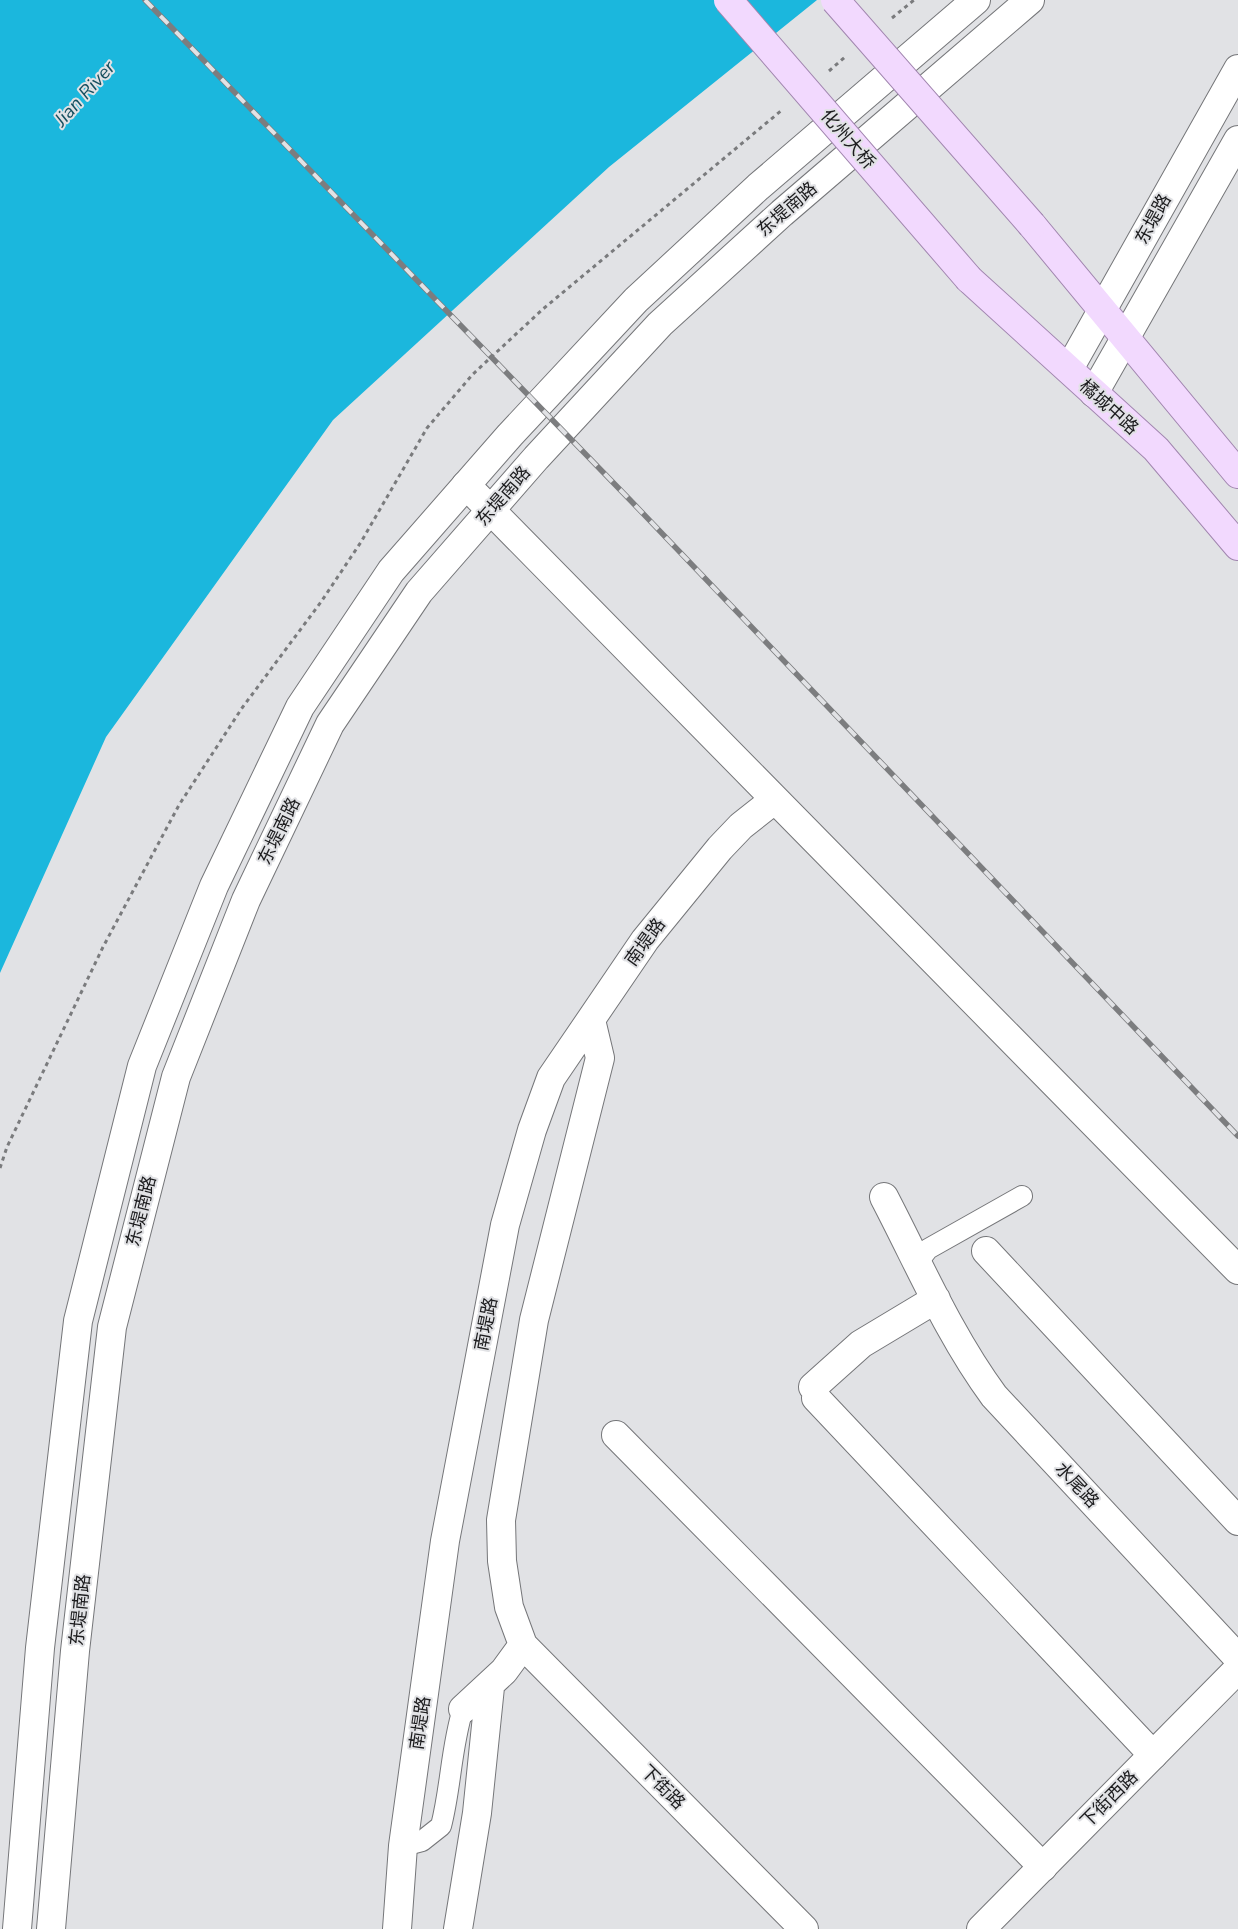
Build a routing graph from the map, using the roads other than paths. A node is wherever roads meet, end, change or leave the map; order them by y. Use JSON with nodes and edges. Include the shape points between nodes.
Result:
{"nodes":[{"id":1,"x":728,"y":0,"type":"edge"},
{"id":2,"x":835,"y":0,"type":"edge"},
{"id":3,"x":976,"y":0,"type":"edge"},
{"id":4,"x":1030,"y":0,"type":"edge"},
{"id":5,"x":1238,"y":69,"type":"edge"},
{"id":6,"x":1238,"y":140,"type":"edge"},
{"id":7,"x":969,"y":278,"type":"joint"},
{"id":8,"x":1102,"y":310,"type":"junction"},
{"id":9,"x":1126,"y":339,"type":"junction"},
{"id":10,"x":1068,"y":369,"type":"junction"},
{"id":11,"x":1094,"y":393,"type":"junction"},
{"id":12,"x":1238,"y":474,"type":"edge"},
{"id":13,"x":466,"y":485,"type":"junction"},
{"id":14,"x":490,"y":510,"type":"junction"},
{"id":15,"x":1238,"y":546,"type":"edge"},
{"id":16,"x":774,"y":800,"type":"junction"},
{"id":17,"x":591,"y":1020,"type":"junction"},
{"id":18,"x":1022,"y":1196,"type":"dead end"},
{"id":19,"x":884,"y":1197,"type":"dead end"},
{"id":20,"x":986,"y":1252,"type":"dead end"},
{"id":21,"x":920,"y":1267,"type":"junction"},
{"id":22,"x":1238,"y":1270,"type":"edge"},
{"id":23,"x":936,"y":1299,"type":"junction"},
{"id":24,"x":616,"y":1435,"type":"dead end"},
{"id":25,"x":1238,"y":1521,"type":"edge"},
{"id":26,"x":523,"y":1645,"type":"junction"},
{"id":27,"x":1238,"y":1658,"type":"edge"},
{"id":28,"x":1238,"y":1669,"type":"edge"},
{"id":29,"x":490,"y":1687,"type":"junction"},
{"id":30,"x":463,"y":1709,"type":"joint"},
{"id":31,"x":1153,"y":1755,"type":"junction"},
{"id":32,"x":404,"y":1846,"type":"junction"},
{"id":33,"x":1043,"y":1866,"type":"junction"},
{"id":34,"x":16,"y":1929,"type":"edge"},
{"id":35,"x":52,"y":1929,"type":"edge"},
{"id":36,"x":397,"y":1929,"type":"edge"},
{"id":37,"x":458,"y":1929,"type":"edge"},
{"id":38,"x":804,"y":1929,"type":"edge"},
{"id":39,"x":981,"y":1929,"type":"edge"}],
"edges":[{"from":1,"to":7,"type":"main road","name":"化州大桥","bridge":true},
{"from":2,"to":8,"type":"main road","bridge":true,"via":[[1032,224]]},
{"from":3,"to":13,"type":"street","name":"东堤南路","via":[[758,187],[636,300]]},
{"from":4,"to":14,"type":"street","name":"东堤南路","via":[[782,213],[660,324]]},
{"from":5,"to":8,"type":"street","name":"东堤路"},
{"from":6,"to":9,"type":"street","name":"东堤路"},
{"from":7,"to":10,"type":"main road","name":"橘城中路"},
{"from":8,"to":9,"type":"main road"},
{"from":8,"to":10,"type":"street","name":"东堤路"},
{"from":9,"to":11,"type":"street","name":"东堤路"},
{"from":9,"to":12,"type":"main road"},
{"from":10,"to":11,"type":"main road","name":"橘城中路"},
{"from":11,"to":15,"type":"main road","name":"橘城中路","via":[[1156,449]]},
{"from":13,"to":14,"type":"street"},
{"from":13,"to":34,"type":"street","name":"东堤南路","via":[[391,571],[300,707],[214,886],[142,1066],[78,1321],[40,1648]]},
{"from":14,"to":16,"type":"street"},
{"from":14,"to":35,"type":"street","name":"东堤南路","via":[[419,592],[330,724],[246,900],[176,1077],[112,1327],[75,1651]]},
{"from":16,"to":17,"type":"street","name":"南堤路","via":[[741,826],[714,855],[645,940]]},
{"from":16,"to":22,"type":"street"},
{"from":17,"to":26,"type":"street","via":[[600,1058],[534,1320],[501,1520],[508,1608]]},
{"from":17,"to":32,"type":"street","name":"南堤路","via":[[551,1078],[532,1130],[505,1225],[445,1541]]},
{"from":18,"to":21,"type":"lane","via":[[928,1249],[920,1258]]},
{"from":19,"to":21,"type":"street","name":"水尾路"},
{"from":20,"to":25,"type":"street"},
{"from":21,"to":23,"type":"street","name":"水尾路"},
{"from":23,"to":27,"type":"street","name":"水尾路","via":[[972,1366],[994,1396]]},
{"from":23,"to":31,"type":"street","via":[[861,1344],[815,1392]]},
{"from":24,"to":33,"type":"street"},
{"from":26,"to":29,"type":"street"},
{"from":26,"to":38,"type":"street","name":"下街路"},
{"from":28,"to":31,"type":"street","name":"下街西路"},
{"from":29,"to":30,"type":"street"},
{"from":29,"to":37,"type":"street","via":[[477,1813]]},
{"from":30,"to":32,"type":"lane","via":[[442,1826],[422,1841]]},
{"from":31,"to":33,"type":"street","name":"下街西路"},
{"from":32,"to":36,"type":"street","name":"南堤路"},
{"from":33,"to":39,"type":"street","name":"下街西路"}]}
